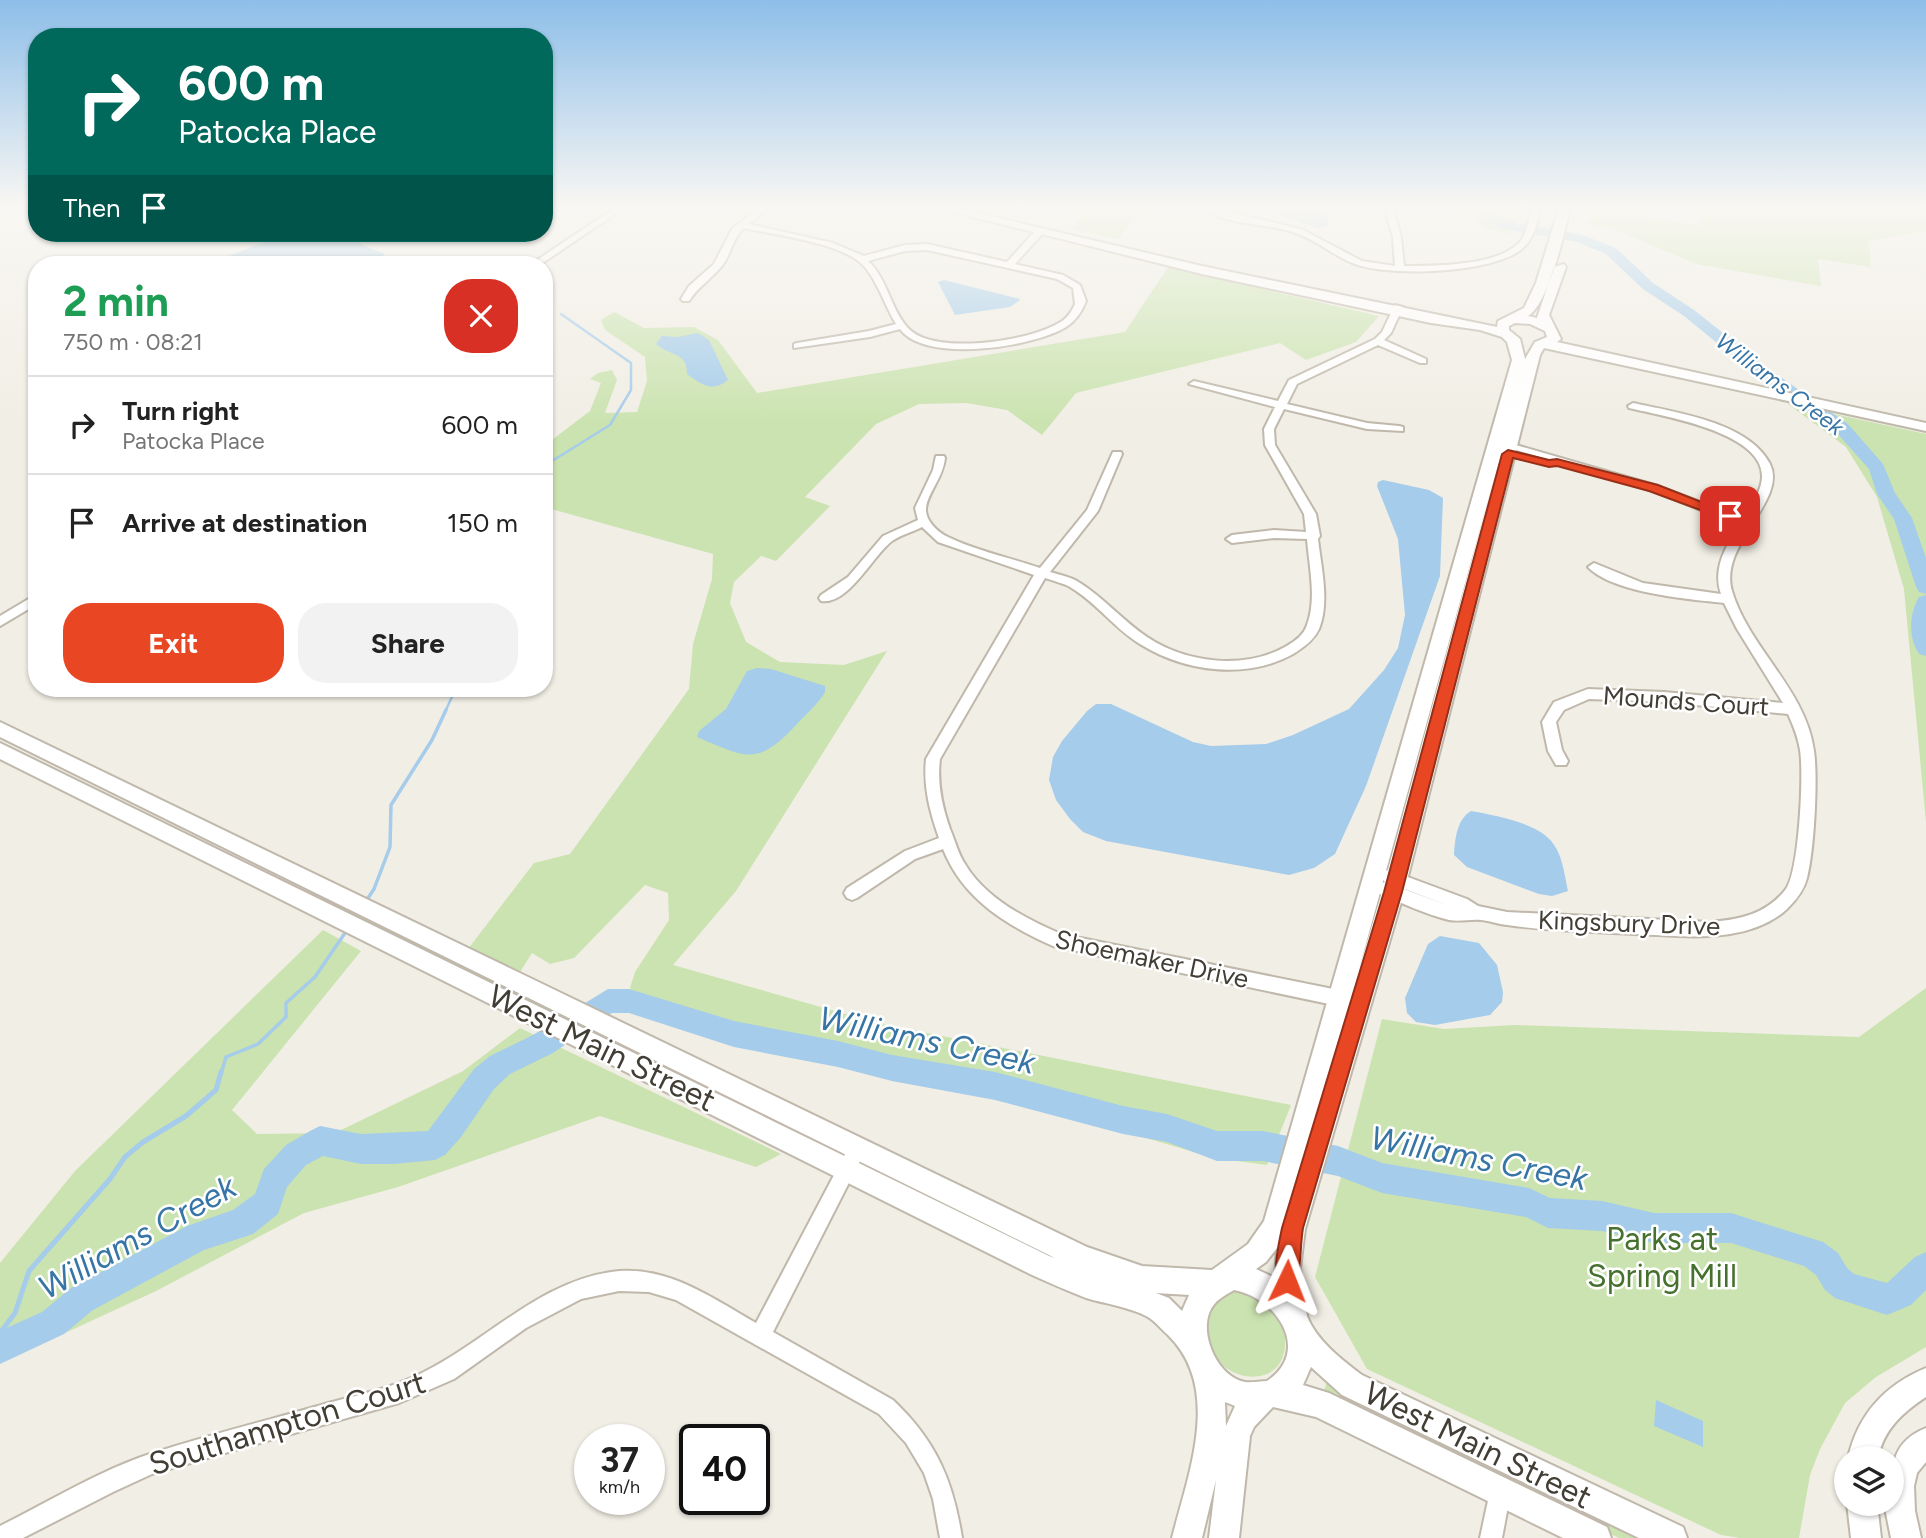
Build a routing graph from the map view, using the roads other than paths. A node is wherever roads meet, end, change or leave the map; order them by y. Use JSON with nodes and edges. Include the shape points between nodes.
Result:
{"nodes":[{"id":1,"x":701,"y":280,"type":"edge"},
{"id":2,"x":876,"y":280,"type":"edge"},
{"id":3,"x":1063,"y":280,"type":"edge"},
{"id":4,"x":1255,"y":280,"type":"edge"},
{"id":5,"x":1543,"y":280,"type":"edge"},
{"id":6,"x":1552,"y":280,"type":"edge"},
{"id":7,"x":686,"y":299,"type":"dead end"},
{"id":8,"x":1397,"y":309,"type":"junction"},
{"id":9,"x":902,"y":326,"type":"junction"},
{"id":10,"x":1510,"y":329,"type":"junction"},
{"id":11,"x":1547,"y":337,"type":"junction"},
{"id":12,"x":1378,"y":341,"type":"junction"},
{"id":13,"x":797,"y":346,"type":"dead end"},
{"id":14,"x":1423,"y":361,"type":"dead end"},
{"id":15,"x":1194,"y":384,"type":"dead end"},
{"id":16,"x":1280,"y":405,"type":"junction"},
{"id":17,"x":1633,"y":407,"type":"dead end"},
{"id":18,"x":1926,"y":420,"type":"edge"},
{"id":19,"x":1926,"y":427,"type":"edge"},
{"id":20,"x":1399,"y":429,"type":"dead end"},
{"id":21,"x":1503,"y":448,"type":"junction"},
{"id":22,"x":1117,"y":454,"type":"dead end"},
{"id":23,"x":940,"y":458,"type":"dead end"},
{"id":24,"x":924,"y":523,"type":"junction"},
{"id":25,"x":1746,"y":523,"type":"junction"},
{"id":26,"x":1314,"y":536,"type":"junction"},
{"id":27,"x":1232,"y":539,"type":"dead end"},
{"id":28,"x":1594,"y":568,"type":"dead end"},
{"id":29,"x":1043,"y":573,"type":"junction"},
{"id":30,"x":825,"y":598,"type":"dead end"},
{"id":31,"x":1729,"y":599,"type":"junction"},
{"id":32,"x":28,"y":604,"type":"edge"},
{"id":33,"x":0,"y":622,"type":"edge"},
{"id":34,"x":1791,"y":709,"type":"junction"},
{"id":35,"x":1,"y":735,"type":"edge"},
{"id":36,"x":1561,"y":761,"type":"dead end"},
{"id":37,"x":948,"y":841,"type":"junction"},
{"id":38,"x":1373,"y":877,"type":"junction"},
{"id":39,"x":1395,"y":886,"type":"junction"},
{"id":40,"x":852,"y":893,"type":"dead end"},
{"id":41,"x":1340,"y":998,"type":"junction"},
{"id":42,"x":1362,"y":1002,"type":"junction"},
{"id":43,"x":1314,"y":1122,"type":"junction"},
{"id":44,"x":852,"y":1158,"type":"junction"},
{"id":45,"x":1297,"y":1182,"type":"junction"},
{"id":46,"x":1217,"y":1282,"type":"junction"},
{"id":47,"x":1297,"y":1324,"type":"junction"},
{"id":48,"x":760,"y":1336,"type":"junction"},
{"id":49,"x":1201,"y":1359,"type":"junction"},
{"id":50,"x":1926,"y":1382,"type":"edge"},
{"id":51,"x":1267,"y":1394,"type":"junction"},
{"id":52,"x":1926,"y":1442,"type":"edge"},
{"id":53,"x":1867,"y":1446,"type":"edge"},
{"id":54,"x":1500,"y":1490,"type":"junction"},
{"id":55,"x":1864,"y":1516,"type":"edge"},
{"id":56,"x":0,"y":1538,"type":"edge"},
{"id":57,"x":951,"y":1538,"type":"edge"},
{"id":58,"x":1187,"y":1538,"type":"edge"},
{"id":59,"x":1224,"y":1538,"type":"edge"},
{"id":60,"x":1491,"y":1538,"type":"edge"},
{"id":61,"x":1596,"y":1538,"type":"edge"},
{"id":62,"x":1672,"y":1538,"type":"edge"},
{"id":63,"x":1866,"y":1538,"type":"edge"},
{"id":64,"x":1906,"y":1538,"type":"edge"}],
"edges":[{"from":1,"to":7,"type":"street"},
{"from":2,"to":9,"type":"street"},
{"from":3,"to":9,"type":"street","via":[[1080,295],[1080,306],[1053,331],[972,346],[928,343]]},
{"from":4,"to":8,"type":"street"},
{"from":5,"to":10,"type":"street","via":[[1529,310]]},
{"from":6,"to":11,"type":"street","via":[[1543,315]]},
{"from":8,"to":10,"type":"street"},
{"from":8,"to":12,"type":"street"},
{"from":9,"to":13,"type":"street"},
{"from":10,"to":11,"type":"street"},
{"from":10,"to":11,"type":"street","via":[[1532,320]]},
{"from":10,"to":21,"type":"street","via":[[1519,360]]},
{"from":11,"to":18,"type":"street"},
{"from":11,"to":19,"type":"street"},
{"from":11,"to":21,"type":"street","via":[[1533,355]]},
{"from":12,"to":14,"type":"street"},
{"from":12,"to":16,"type":"street","via":[[1300,376]]},
{"from":15,"to":16,"type":"street"},
{"from":16,"to":20,"type":"street"},
{"from":16,"to":26,"type":"street","via":[[1268,436],[1270,445],[1310,514]]},
{"from":17,"to":25,"type":"street","name":"Kingsbury Drive","via":[[1707,424],[1755,452],[1769,478]]},
{"from":21,"to":25,"type":"street","via":[[1549,464],[1557,462],[1654,488]]},
{"from":21,"to":38,"type":"street"},
{"from":21,"to":39,"type":"street"},
{"from":22,"to":29,"type":"street","name":"Shoemaker Drive","via":[[1092,511]]},
{"from":23,"to":24,"type":"street","via":[[937,475],[921,499]]},
{"from":24,"to":29,"type":"street","via":[[951,544]]},
{"from":24,"to":30,"type":"street","via":[[887,539],[852,580]]},
{"from":25,"to":31,"type":"street","name":"Kingsbury Drive","via":[[1724,562],[1723,582]]},
{"from":26,"to":27,"type":"street"},
{"from":26,"to":29,"type":"street","via":[[1318,602],[1313,628],[1292,649],[1245,665],[1195,662],[1159,649],[1074,584]]},
{"from":28,"to":31,"type":"street","via":[[1642,588]]},
{"from":29,"to":37,"type":"street","name":"Shoemaker Drive","via":[[933,759],[932,790]]},
{"from":31,"to":34,"type":"street","name":"Kingsbury Drive"},
{"from":32,"to":33,"type":"street"},
{"from":34,"to":36,"type":"street","name":"Mounds Court","via":[[1664,697],[1579,696],[1559,706],[1549,722]]},
{"from":34,"to":39,"type":"street","name":"Kingsbury Drive","via":[[1808,752],[1802,865],[1794,889],[1778,908],[1749,923],[1699,930],[1460,915]]},
{"from":35,"to":44,"type":"street","name":"West Main Street","via":[[340,908]]},
{"from":37,"to":40,"type":"street","via":[[910,855]]},
{"from":37,"to":41,"type":"street","name":"Shoemaker Drive","via":[[971,885],[1041,934]]},
{"from":38,"to":39,"type":"street","name":"Kingsbury Drive"},
{"from":38,"to":41,"type":"street"},
{"from":39,"to":42,"type":"street"},
{"from":41,"to":42,"type":"street","name":"Shoemaker Drive"},
{"from":41,"to":43,"type":"street"},
{"from":42,"to":43,"type":"street"},
{"from":43,"to":45,"type":"street"},
{"from":44,"to":46,"type":"street","name":"West Main Street","via":[[1104,1267],[1157,1281]]},
{"from":44,"to":48,"type":"street"},
{"from":44,"to":49,"type":"street","name":"West Main Street","via":[[1072,1280],[1151,1304],[1174,1321]]},
{"from":45,"to":46,"type":"street","via":[[1266,1243]]},
{"from":45,"to":47,"type":"street","via":[[1287,1261]]},
{"from":46,"to":47,"type":"street","via":[[1247,1278],[1261,1282],[1285,1302]]},
{"from":46,"to":49,"type":"street","via":[[1202,1295],[1194,1311],[1192,1330]]},
{"from":47,"to":51,"type":"street","via":[[1300,1353],[1294,1373],[1282,1388]]},
{"from":47,"to":62,"type":"street","name":"West Main Street","via":[[1328,1366],[1352,1385]]},
{"from":48,"to":56,"type":"street","name":"Southampton Court","via":[[680,1291],[649,1282],[619,1281],[578,1290],[520,1321],[447,1372],[399,1393],[151,1464]]},
{"from":48,"to":57,"type":"street","name":"Southampton Court","via":[[861,1391],[909,1428],[940,1483]]},
{"from":49,"to":51,"type":"street","via":[[1226,1388]]},
{"from":49,"to":58,"type":"street","via":[[1212,1409],[1211,1441]]},
{"from":50,"to":53,"type":"street","via":[[1903,1395],[1880,1418]]},
{"from":51,"to":54,"type":"street","name":"West Main Street","via":[[1319,1403]]},
{"from":51,"to":59,"type":"street","via":[[1244,1417],[1236,1436]]},
{"from":52,"to":64,"type":"street","via":[[1905,1463],[1899,1480]]},
{"from":54,"to":60,"type":"street"},
{"from":54,"to":61,"type":"street","name":"West Main Street"},
{"from":55,"to":63,"type":"street"}]}
